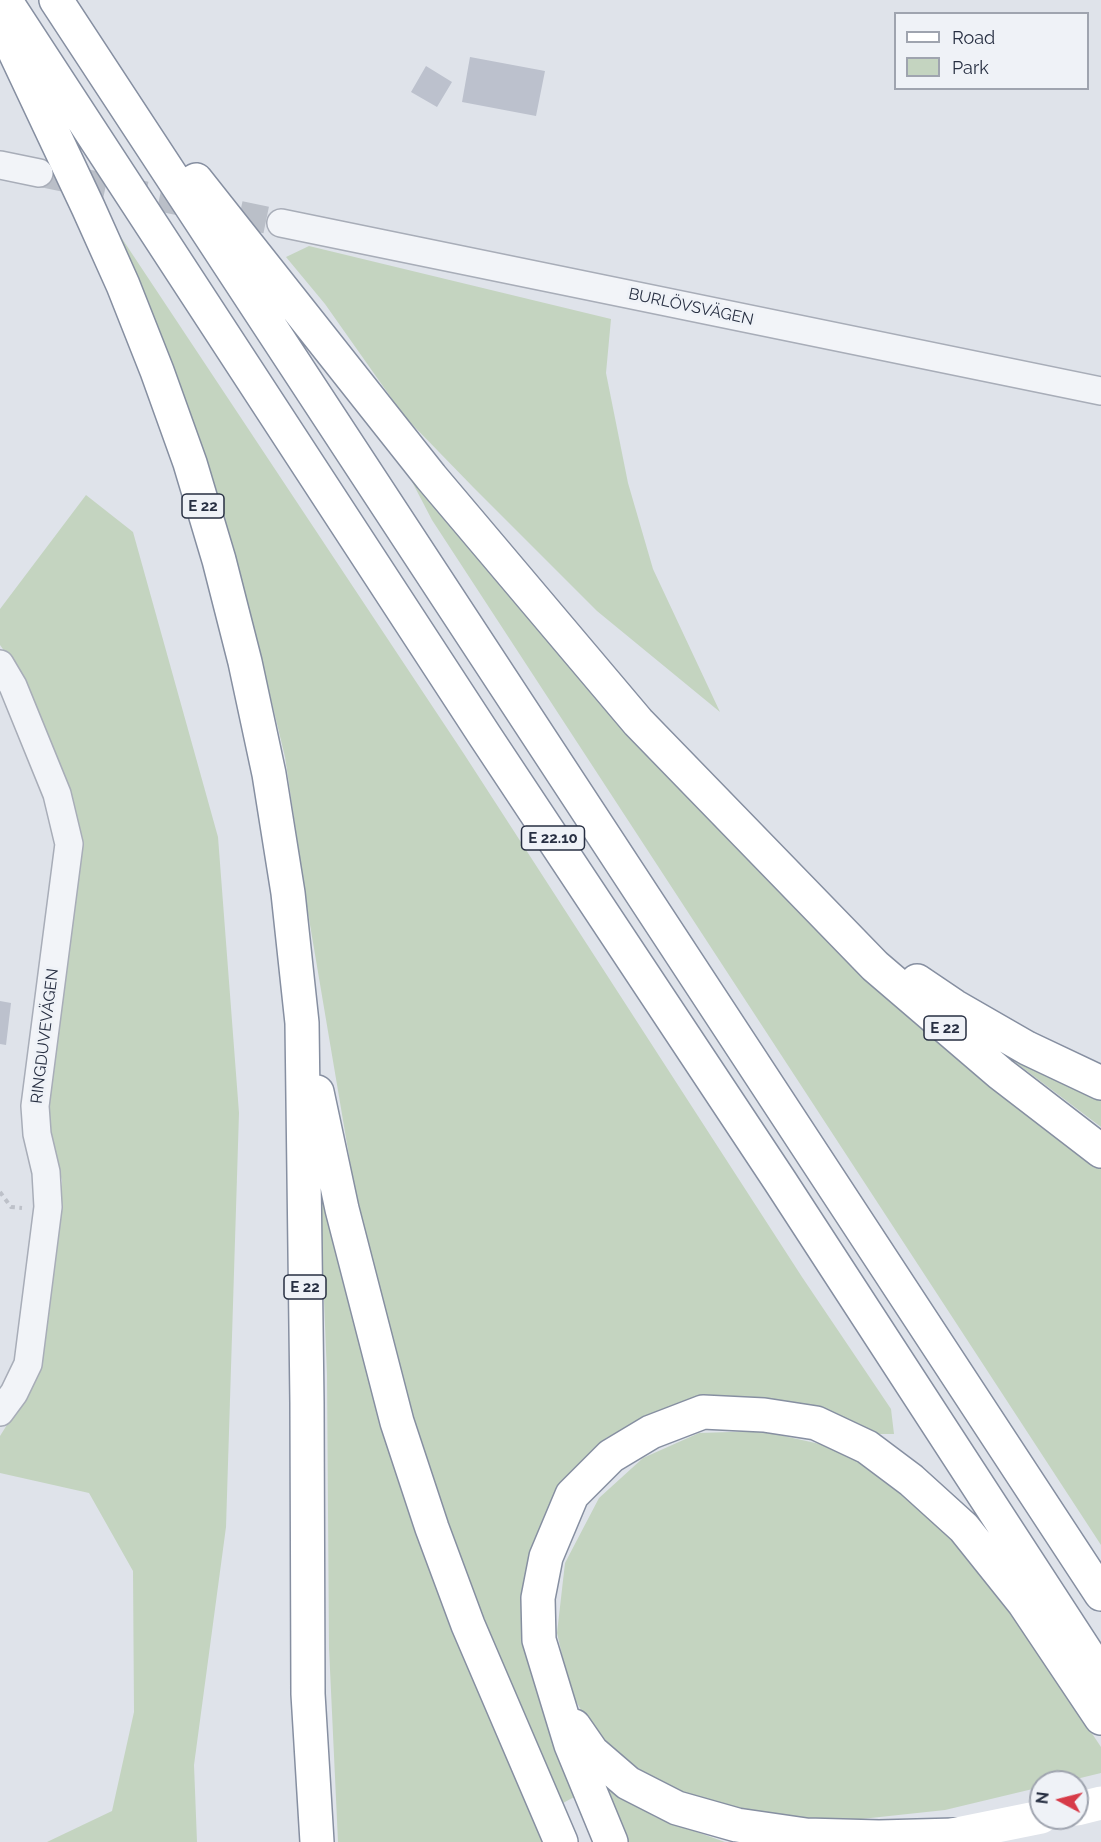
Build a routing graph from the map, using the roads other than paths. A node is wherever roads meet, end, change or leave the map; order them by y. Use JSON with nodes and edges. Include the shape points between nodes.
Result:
{"nodes":[{"id":1,"x":5,"y":0,"type":"edge"},
{"id":2,"x":56,"y":0,"type":"edge"},
{"id":3,"x":0,"y":21,"type":"edge"},
{"id":4,"x":82,"y":39,"type":"junction"},
{"id":5,"x":0,"y":165,"type":"edge"},
{"id":6,"x":39,"y":173,"type":"tunnel mouth"},
{"id":7,"x":282,"y":223,"type":"tunnel mouth"},
{"id":8,"x":1101,"y":391,"type":"edge"},
{"id":9,"x":0,"y":664,"type":"edge"},
{"id":10,"x":802,"y":892,"type":"junction"},
{"id":11,"x":302,"y":1023,"type":"junction"},
{"id":12,"x":1101,"y":1083,"type":"edge"},
{"id":13,"x":1101,"y":1151,"type":"edge"},
{"id":14,"x":0,"y":1412,"type":"edge"},
{"id":15,"x":1101,"y":1594,"type":"edge"},
{"id":16,"x":1101,"y":1675,"type":"edge"},
{"id":17,"x":559,"y":1704,"type":"junction"},
{"id":18,"x":1101,"y":1718,"type":"edge"},
{"id":19,"x":1029,"y":1819,"type":"edge"},
{"id":20,"x":955,"y":1835,"type":"junction"},
{"id":21,"x":316,"y":1842,"type":"edge"},
{"id":22,"x":561,"y":1842,"type":"edge"},
{"id":23,"x":611,"y":1842,"type":"edge"},
{"id":24,"x":919,"y":1842,"type":"edge"}],
"edges":[{"from":1,"to":16,"type":"main road","number":"E 22.10"},
{"from":2,"to":4,"type":"main road","number":"E 22"},
{"from":3,"to":11,"type":"main road","number":"E 22","via":[[123,285],[186,453],[219,560],[269,774],[288,893]]},
{"from":4,"to":10,"type":"main road","number":"E 22","via":[[431,477],[638,722]]},
{"from":4,"to":15,"type":"main road","number":"E 22.10"},
{"from":5,"to":6,"type":"street"},
{"from":7,"to":8,"type":"street","name":"BURLÖVSVÄGEN"},
{"from":9,"to":14,"type":"street","name":"RINGDUVEVÄGEN","via":[[14,686],[57,795],[69,844],[35,1106],[48,1207],[28,1364]]},
{"from":10,"to":12,"type":"main road","via":[[893,965],[954,1005],[1027,1048]]},
{"from":10,"to":13,"type":"main road","number":"E 22","via":[[875,966],[943,1026]]},
{"from":11,"to":21,"type":"main road","number":"E 22","via":[[308,1694]]},
{"from":11,"to":22,"type":"main road","via":[[342,1209],[397,1422],[468,1625]]},
{"from":17,"to":18,"type":"main road","via":[[539,1640],[538,1598],[546,1557],[572,1495],[611,1456],[651,1432],[703,1412],[816,1423],[867,1447],[902,1473],[964,1528],[1024,1603]]},
{"from":17,"to":20,"type":"main road","via":[[592,1752],[628,1783],[677,1808],[737,1826],[806,1835]]},
{"from":17,"to":23,"type":"main road","via":[[571,1745]]},
{"from":19,"to":20,"type":"main road"},
{"from":20,"to":24,"type":"main road"}]}
